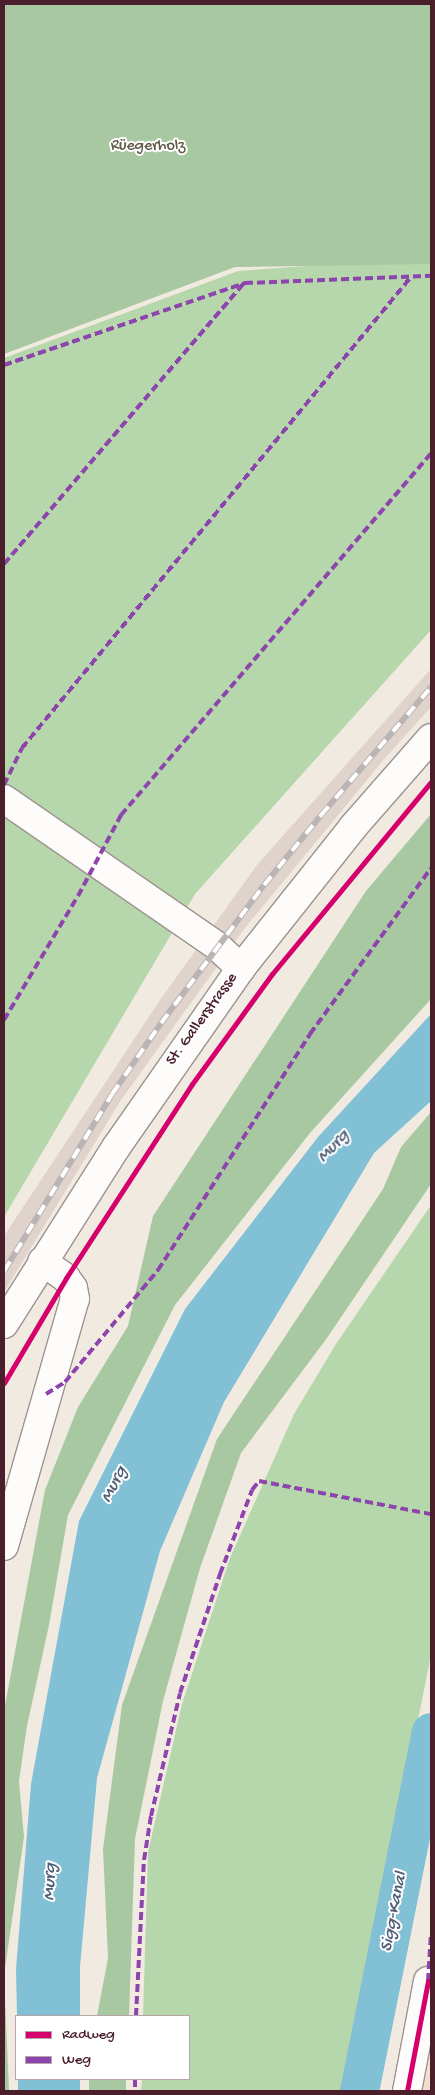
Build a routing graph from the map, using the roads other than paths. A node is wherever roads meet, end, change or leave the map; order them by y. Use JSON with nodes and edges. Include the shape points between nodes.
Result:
{"nodes":[{"id":1,"x":431,"y":738,"type":"edge"},
{"id":2,"x":4,"y":799,"type":"edge"},
{"id":3,"x":241,"y":968,"type":"junction"},
{"id":4,"x":42,"y":1261,"type":"junction"},
{"id":5,"x":4,"y":1324,"type":"edge"},
{"id":6,"x":4,"y":1546,"type":"edge"},
{"id":7,"x":428,"y":1981,"type":"dead end"},
{"id":8,"x":407,"y":2091,"type":"edge"}],
"edges":[{"from":1,"to":3,"type":"main road","name":"St. Gallerstrasse","via":[[353,827]]},
{"from":2,"to":3,"type":"main road","via":[[218,946]]},
{"from":3,"to":4,"type":"main road","name":"St. Gallerstrasse","via":[[166,1073]]},
{"from":4,"to":5,"type":"main road","name":"St. Gallerstrasse"},
{"from":4,"to":6,"type":"main road","via":[[66,1278],[75,1299]]},
{"from":7,"to":8,"type":"main road"}]}
